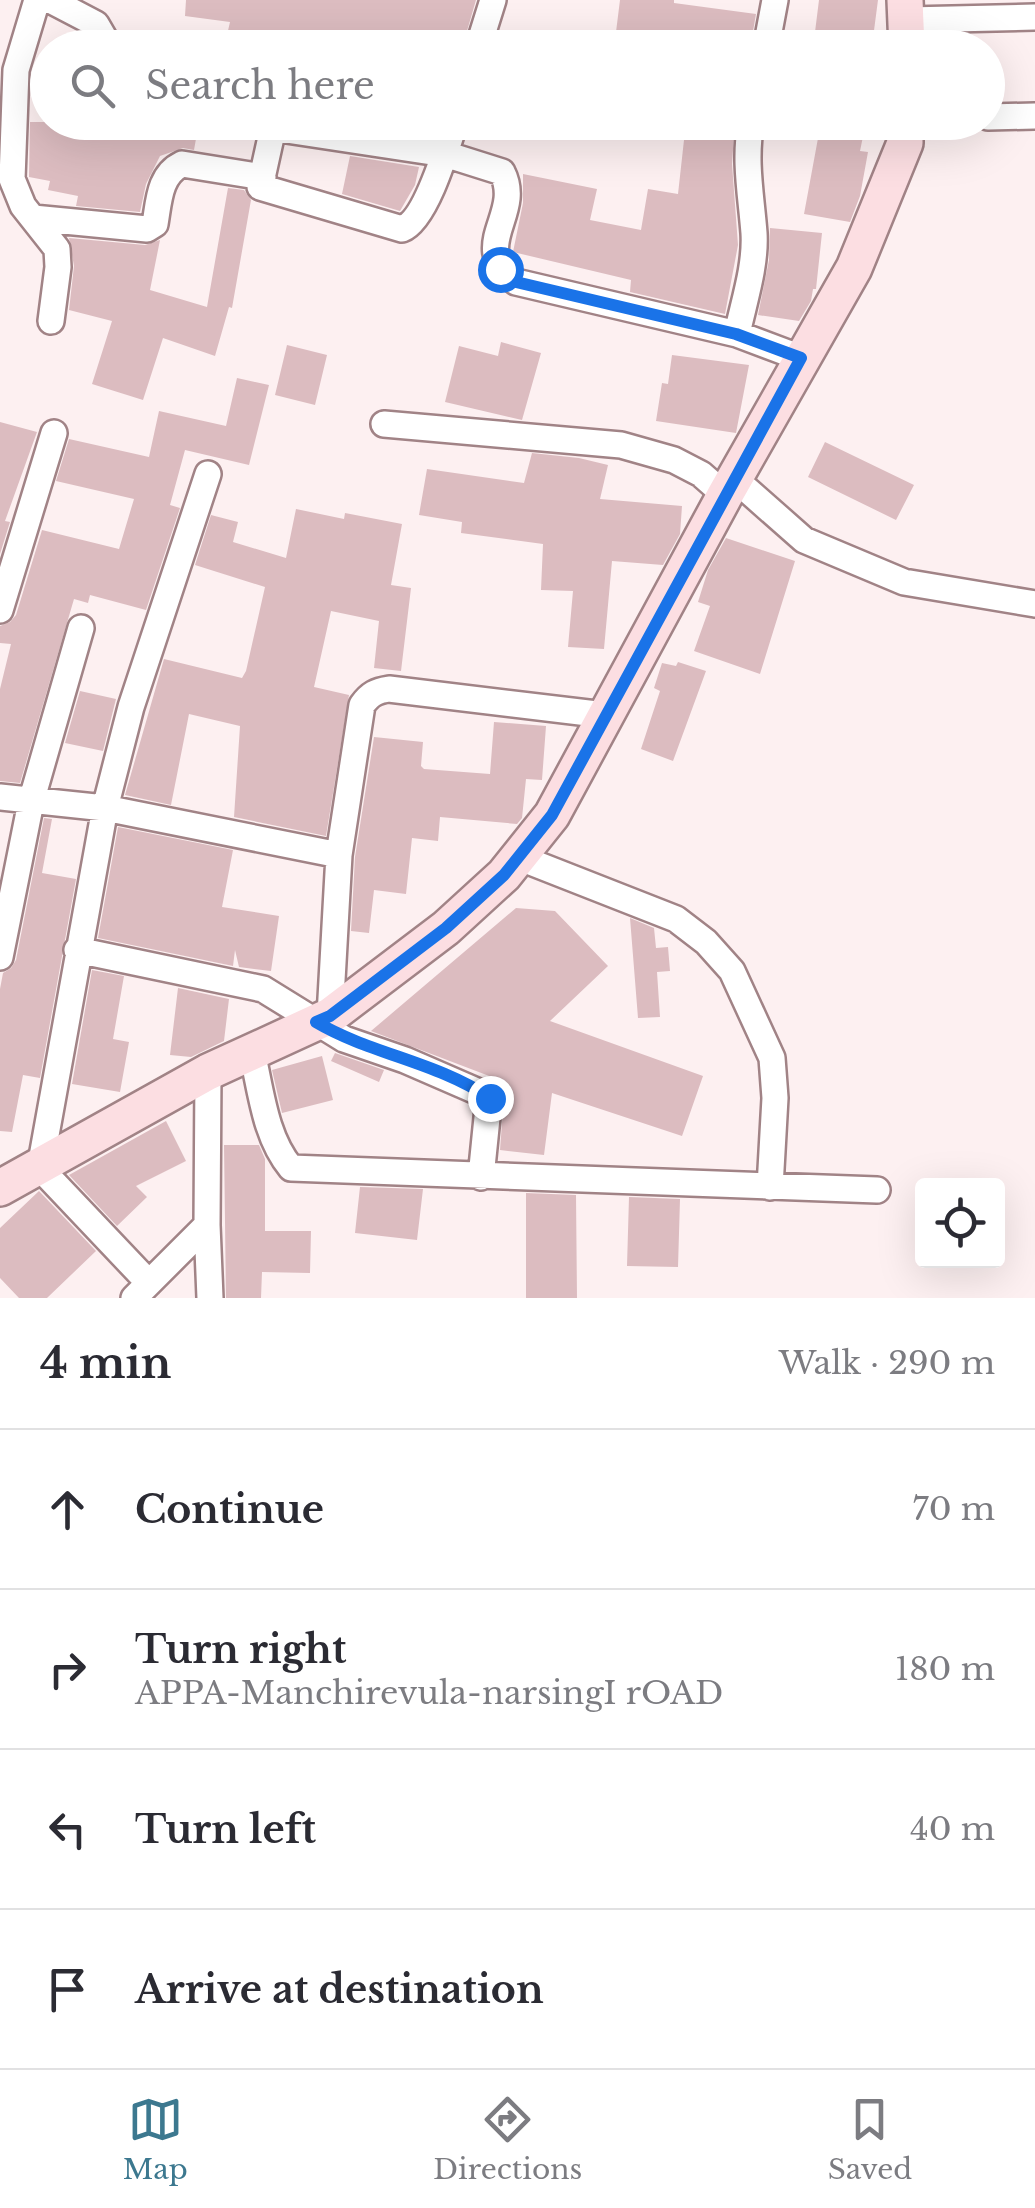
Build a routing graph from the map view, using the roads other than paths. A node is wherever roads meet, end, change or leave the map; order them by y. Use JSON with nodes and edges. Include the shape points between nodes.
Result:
{"nodes":[{"id":1,"x":37,"y":0,"type":"edge"},
{"id":2,"x":50,"y":0,"type":"edge"},
{"id":3,"x":493,"y":0,"type":"edge"},
{"id":4,"x":775,"y":0,"type":"edge"},
{"id":5,"x":1035,"y":17,"type":"edge"},
{"id":6,"x":907,"y":22,"type":"edge"},
{"id":7,"x":100,"y":30,"type":"edge"},
{"id":8,"x":484,"y":30,"type":"edge"},
{"id":9,"x":769,"y":30,"type":"edge"},
{"id":10,"x":8,"y":69,"type":"edge"},
{"id":11,"x":1035,"y":116,"type":"edge"},
{"id":12,"x":1005,"y":117,"type":"edge"},
{"id":13,"x":263,"y":140,"type":"edge"},
{"id":14,"x":354,"y":140,"type":"edge"},
{"id":15,"x":449,"y":140,"type":"edge"},
{"id":16,"x":749,"y":140,"type":"edge"},
{"id":17,"x":905,"y":140,"type":"edge"},
{"id":18,"x":445,"y":154,"type":"junction"},
{"id":19,"x":262,"y":177,"type":"junction"},
{"id":20,"x":33,"y":218,"type":"junction"},
{"id":21,"x":51,"y":321,"type":"dead end"},
{"id":22,"x":736,"y":334,"type":"junction"},
{"id":23,"x":801,"y":358,"type":"junction"},
{"id":24,"x":384,"y":424,"type":"dead end"},
{"id":25,"x":54,"y":433,"type":"dead end"},
{"id":26,"x":208,"y":474,"type":"dead end"},
{"id":27,"x":731,"y":487,"type":"junction"},
{"id":28,"x":1035,"y":604,"type":"edge"},
{"id":29,"x":0,"y":610,"type":"edge"},
{"id":30,"x":81,"y":628,"type":"dead end"},
{"id":31,"x":605,"y":715,"type":"junction"},
{"id":32,"x":0,"y":797,"type":"edge"},
{"id":33,"x":31,"y":802,"type":"junction"},
{"id":34,"x":106,"y":808,"type":"junction"},
{"id":35,"x":339,"y":854,"type":"junction"},
{"id":36,"x":518,"y":857,"type":"junction"},
{"id":37,"x":78,"y":950,"type":"junction"},
{"id":38,"x":0,"y":957,"type":"edge"},
{"id":39,"x":323,"y":1019,"type":"junction"},
{"id":40,"x":252,"y":1052,"type":"junction"},
{"id":41,"x":208,"y":1072,"type":"junction"},
{"id":42,"x":40,"y":1168,"type":"junction"},
{"id":43,"x":481,"y":1177,"type":"junction"},
{"id":44,"x":0,"y":1188,"type":"edge"},
{"id":45,"x":770,"y":1188,"type":"junction"},
{"id":46,"x":877,"y":1190,"type":"dead end"},
{"id":47,"x":206,"y":1225,"type":"junction"},
{"id":48,"x":141,"y":1291,"type":"edge"},
{"id":49,"x":210,"y":1298,"type":"edge"}],
"edges":[{"from":1,"to":10,"type":"street"},
{"from":2,"to":7,"type":"street"},
{"from":3,"to":8,"type":"street"},
{"from":4,"to":9,"type":"street"},
{"from":5,"to":6,"type":"street"},
{"from":10,"to":20,"type":"street","via":[[12,179]]},
{"from":11,"to":12,"type":"street"},
{"from":13,"to":19,"type":"street"},
{"from":14,"to":18,"type":"street"},
{"from":15,"to":18,"type":"street"},
{"from":16,"to":22,"type":"street","via":[[753,256]]},
{"from":17,"to":23,"type":"street","via":[[854,268]]},
{"from":18,"to":19,"type":"street","via":[[418,214],[402,228],[260,186]]},
{"from":18,"to":22,"type":"street","via":[[502,172],[507,200],[494,255],[516,282]]},
{"from":19,"to":20,"type":"street","via":[[182,164],[164,180],[155,224],[147,230]]},
{"from":20,"to":21,"type":"street","via":[[57,249]]},
{"from":22,"to":23,"type":"street"},
{"from":23,"to":27,"type":"street"},
{"from":24,"to":27,"type":"street","via":[[621,445]]},
{"from":25,"to":29,"type":"street"},
{"from":26,"to":34,"type":"street","via":[[131,707]]},
{"from":27,"to":28,"type":"street","via":[[804,540],[904,582]]},
{"from":27,"to":31,"type":"street"},
{"from":30,"to":33,"type":"street"},
{"from":31,"to":35,"type":"street","via":[[377,691],[362,705]]},
{"from":31,"to":36,"type":"street","via":[[552,815]]},
{"from":32,"to":33,"type":"street"},
{"from":33,"to":34,"type":"street"},
{"from":33,"to":38,"type":"street"},
{"from":34,"to":35,"type":"street"},
{"from":34,"to":37,"type":"street"},
{"from":35,"to":39,"type":"street"},
{"from":36,"to":39,"type":"street","via":[[446,928]]},
{"from":36,"to":45,"type":"street","via":[[676,919],[732,971],[772,1058]]},
{"from":37,"to":39,"type":"street","via":[[264,990]]},
{"from":37,"to":42,"type":"street"},
{"from":39,"to":40,"type":"street"},
{"from":39,"to":43,"type":"street","via":[[344,1039],[490,1098]]},
{"from":40,"to":41,"type":"street"},
{"from":40,"to":43,"type":"street","via":[[271,1132],[291,1168]]},
{"from":41,"to":42,"type":"street"},
{"from":41,"to":47,"type":"street"},
{"from":42,"to":44,"type":"street"},
{"from":42,"to":48,"type":"street"},
{"from":43,"to":45,"type":"street"},
{"from":45,"to":46,"type":"street"},
{"from":47,"to":48,"type":"street"},
{"from":47,"to":49,"type":"street"}]}
